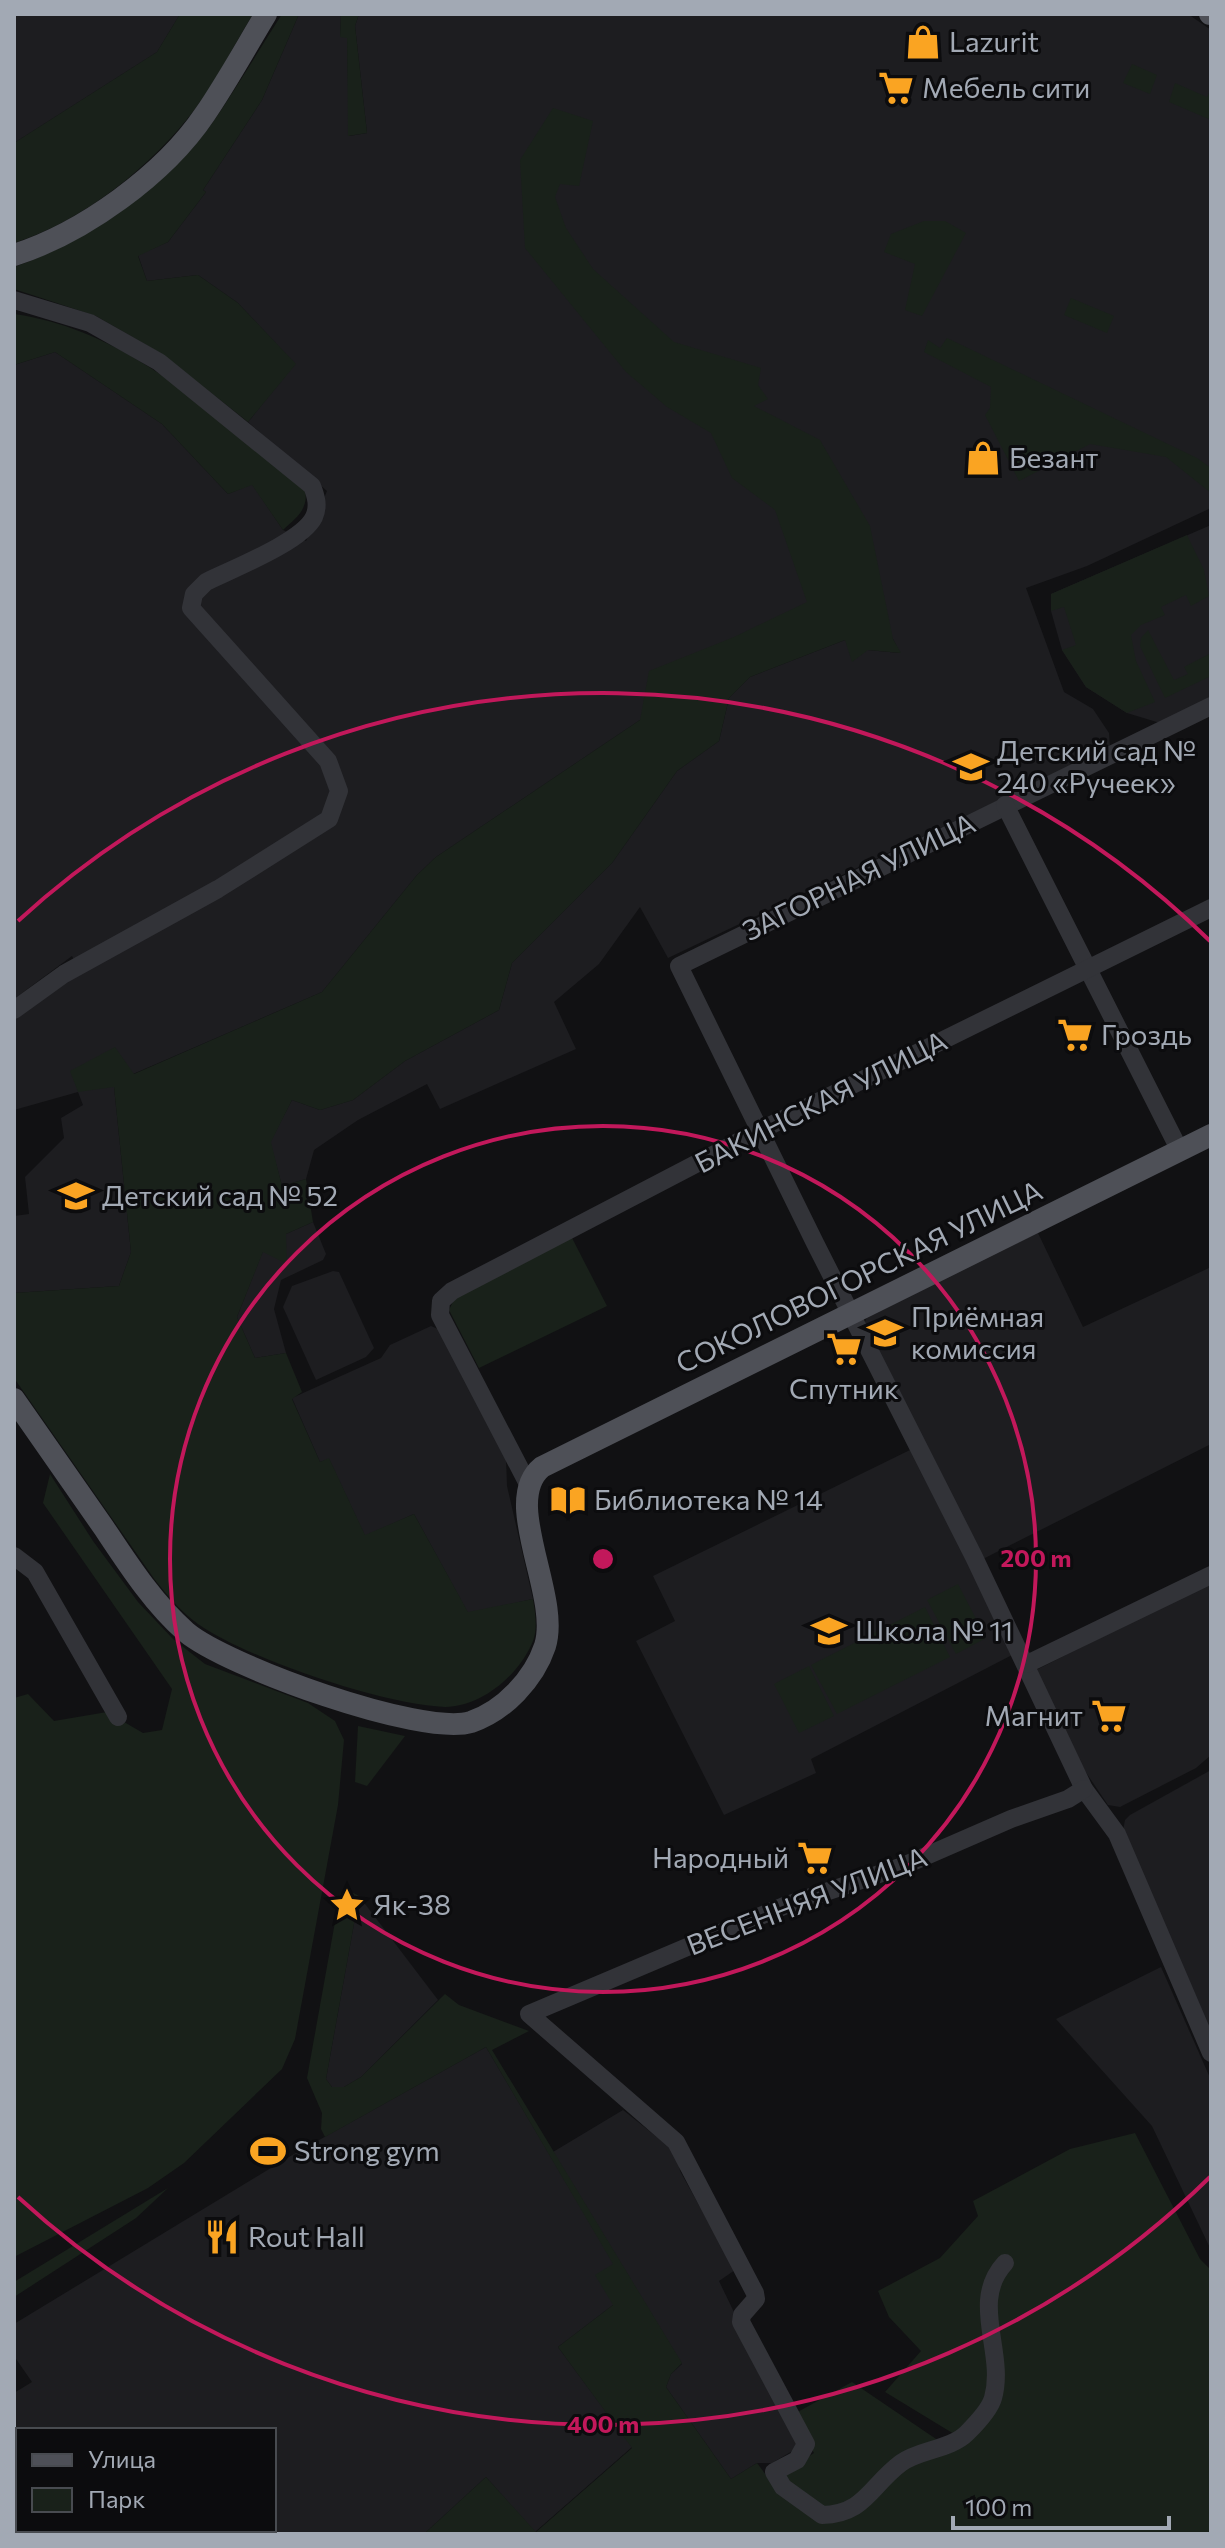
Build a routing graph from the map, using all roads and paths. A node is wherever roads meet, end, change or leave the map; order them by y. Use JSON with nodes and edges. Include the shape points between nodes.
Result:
{"nodes":[{"id":1,"x":266,"y":14,"type":"edge"},
{"id":2,"x":14,"y":255,"type":"edge"},
{"id":3,"x":14,"y":300,"type":"edge"},
{"id":4,"x":1211,"y":706,"type":"edge"},
{"id":5,"x":1005,"y":805,"type":"junction"},
{"id":6,"x":1211,"y":908,"type":"edge"},
{"id":7,"x":1088,"y":969,"type":"junction"},
{"id":8,"x":14,"y":1010,"type":"edge"},
{"id":9,"x":761,"y":1130,"type":"junction"},
{"id":10,"x":1211,"y":1135,"type":"edge"},
{"id":11,"x":1180,"y":1151,"type":"junction"},
{"id":12,"x":851,"y":1315,"type":"junction"},
{"id":13,"x":14,"y":1399,"type":"edge"},
{"id":14,"x":531,"y":1479,"type":"junction"},
{"id":15,"x":14,"y":1556,"type":"edge"},
{"id":16,"x":1211,"y":1575,"type":"edge"},
{"id":17,"x":1027,"y":1664,"type":"junction"},
{"id":18,"x":118,"y":1717,"type":"dead end"},
{"id":19,"x":1084,"y":1789,"type":"junction"},
{"id":20,"x":1211,"y":2053,"type":"edge"},
{"id":21,"x":1005,"y":2263,"type":"dead end"}],
"edges":[{"from":1,"to":2,"type":"main road","via":[[203,117],[161,162],[90,221]]},
{"from":3,"to":8,"type":"street","via":[[90,323],[159,362],[312,486],[315,515],[304,531],[206,582],[194,594],[191,608],[328,761],[339,791],[329,819],[218,889],[64,974]]},
{"from":4,"to":5,"type":"street","name":"ЗАГОРНАЯ УЛИЦА"},
{"from":5,"to":7,"type":"street"},
{"from":5,"to":9,"type":"street","name":"ЗАГОРНАЯ УЛИЦА","via":[[679,966]]},
{"from":6,"to":7,"type":"street","name":"БАКИНСКАЯ УЛИЦА"},
{"from":7,"to":9,"type":"street","name":"БАКИНСКАЯ УЛИЦА"},
{"from":7,"to":11,"type":"street"},
{"from":9,"to":12,"type":"street"},
{"from":9,"to":14,"type":"street","name":"БАКИНСКАЯ УЛИЦА","via":[[452,1291],[439,1307]]},
{"from":10,"to":11,"type":"main road","name":"СОКОЛОВОГОРСКАЯ УЛИЦА"},
{"from":11,"to":12,"type":"main road","name":"СОКОЛОВОГОРСКАЯ УЛИЦА"},
{"from":12,"to":14,"type":"main road","name":"СОКОЛОВОГОРСКАЯ УЛИЦА"},
{"from":12,"to":17,"type":"street"},
{"from":13,"to":14,"type":"main road","via":[[146,1588],[188,1634],[245,1666],[333,1697],[441,1722],[470,1722],[496,1709],[524,1683],[545,1646],[549,1616],[527,1512]]},
{"from":15,"to":18,"type":"street","via":[[35,1572]]},
{"from":16,"to":17,"type":"street"},
{"from":17,"to":19,"type":"street"},
{"from":19,"to":20,"type":"street","via":[[1117,1834]]},
{"from":19,"to":21,"type":"street","name":"ВЕСЕННЯЯ УЛИЦА","via":[[903,1866],[784,1906],[529,2014],[676,2142],[755,2293],[741,2322],[806,2444],[797,2460],[774,2472],[783,2487],[822,2515],[850,2513],[902,2462],[966,2435],[993,2400],[988,2293]]}]}
